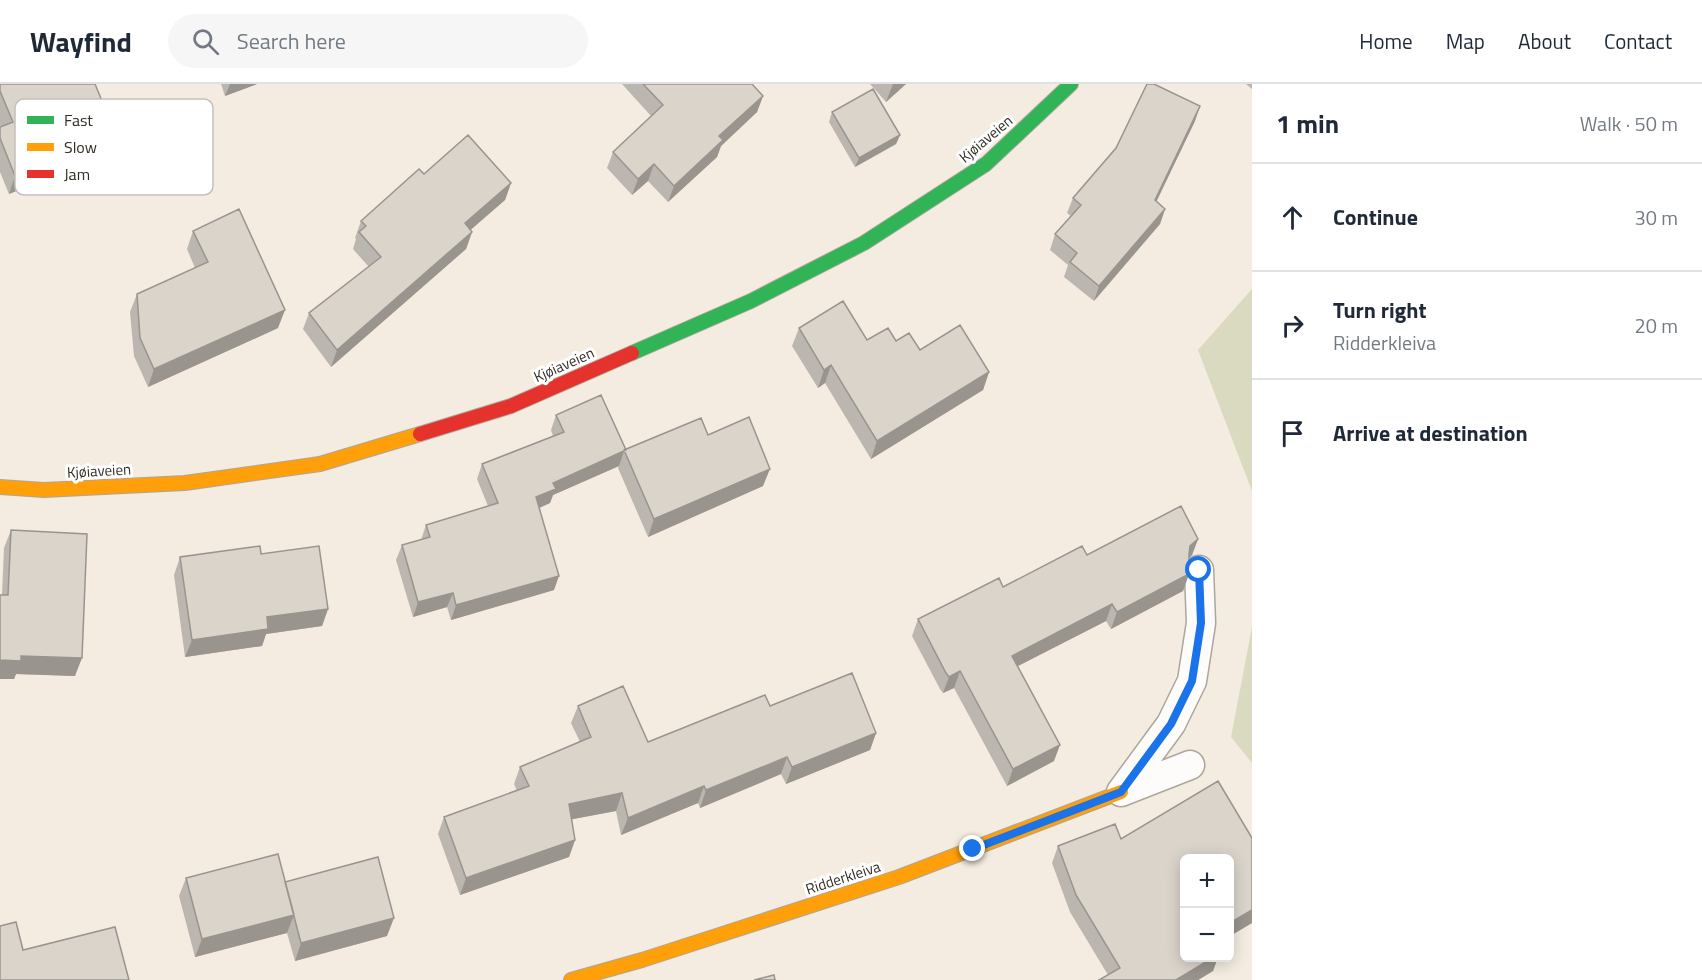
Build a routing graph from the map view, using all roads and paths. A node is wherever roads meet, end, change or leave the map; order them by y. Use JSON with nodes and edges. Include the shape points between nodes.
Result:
{"nodes":[{"id":1,"x":1071,"y":84,"type":"edge"},
{"id":2,"x":0,"y":487,"type":"edge"},
{"id":3,"x":1199,"y":570,"type":"dead end"},
{"id":4,"x":1190,"y":765,"type":"dead end"},
{"id":5,"x":1121,"y":792,"type":"junction"},
{"id":6,"x":571,"y":980,"type":"edge"}],
"edges":[{"from":1,"to":2,"type":"street","name":"Kjøiaveien","via":[[986,164],[864,243],[751,301],[511,406],[320,464],[185,483],[44,490]]},
{"from":3,"to":5,"type":"lane","via":[[1201,623],[1192,681],[1171,724]]},
{"from":4,"to":5,"type":"lane"},
{"from":5,"to":6,"type":"street","name":"Ridderkleiva","via":[[899,877]]}]}
